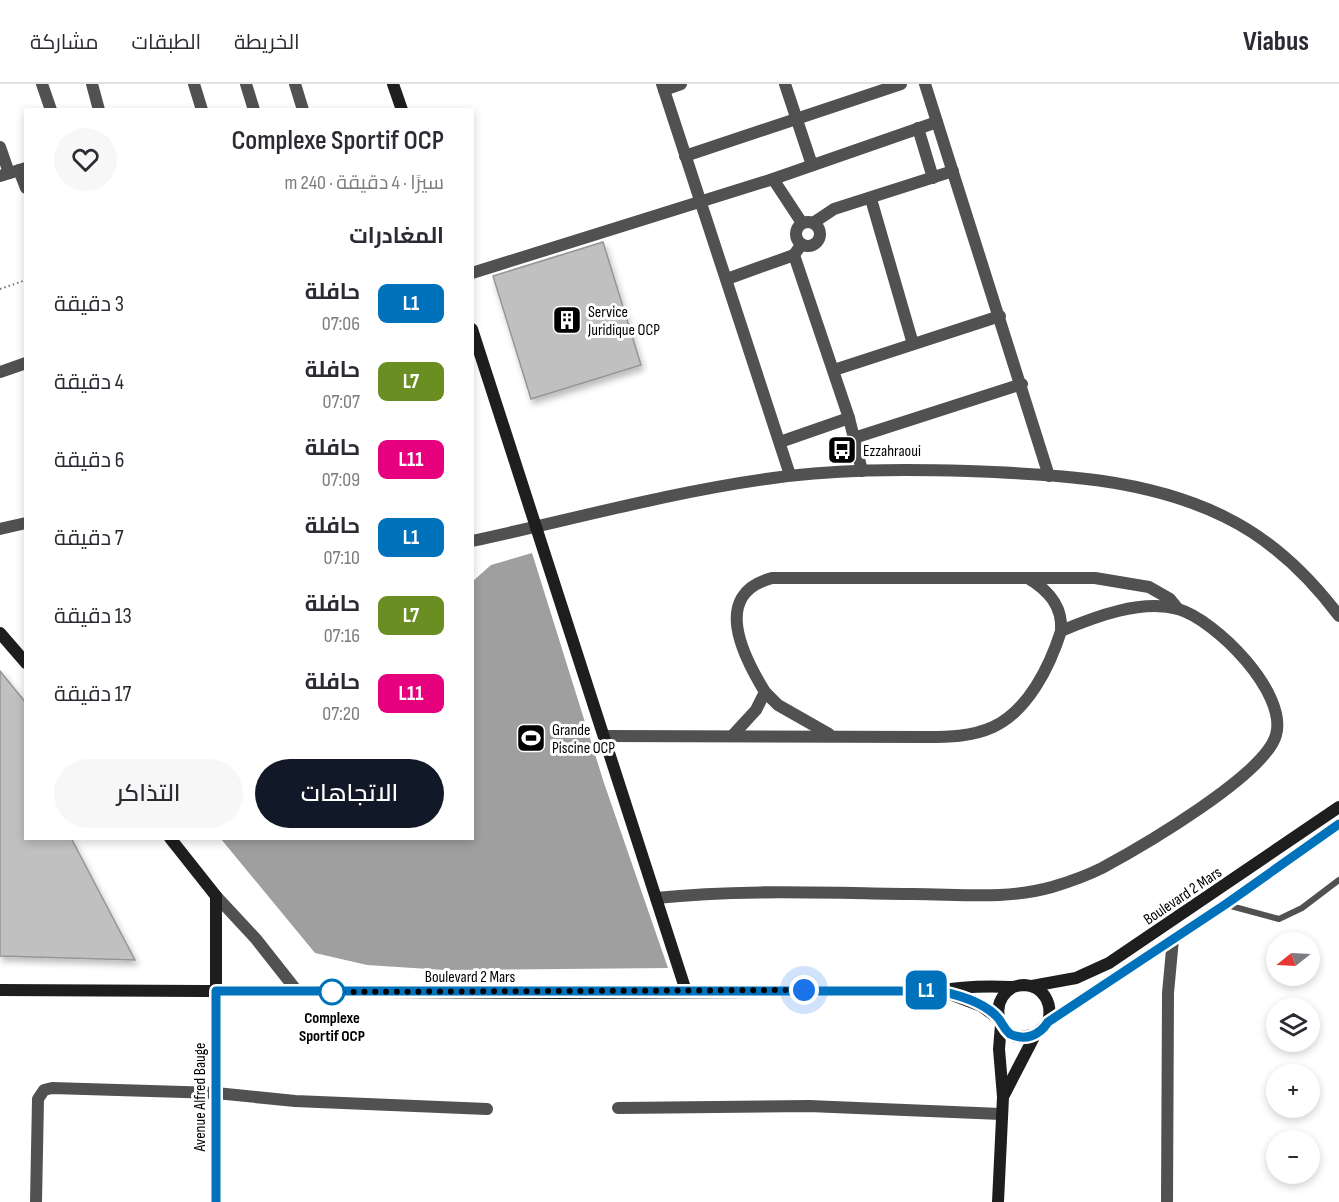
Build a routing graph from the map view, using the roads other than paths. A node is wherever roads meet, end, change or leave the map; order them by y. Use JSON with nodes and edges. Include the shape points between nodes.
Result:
{"nodes":[{"id":1,"x":42,"y":84,"type":"edge"},
{"id":2,"x":92,"y":84,"type":"edge"},
{"id":3,"x":194,"y":84,"type":"edge"},
{"id":4,"x":246,"y":84,"type":"edge"},
{"id":5,"x":295,"y":84,"type":"edge"},
{"id":6,"x":393,"y":84,"type":"edge"},
{"id":7,"x":681,"y":84,"type":"edge"},
{"id":8,"x":785,"y":84,"type":"edge"},
{"id":9,"x":860,"y":84,"type":"edge"},
{"id":10,"x":901,"y":84,"type":"edge"},
{"id":11,"x":925,"y":84,"type":"edge"},
{"id":12,"x":663,"y":87,"type":"edge"},
{"id":13,"x":864,"y":97,"type":"junction"},
{"id":14,"x":50,"y":108,"type":"edge"},
{"id":15,"x":98,"y":108,"type":"edge"},
{"id":16,"x":201,"y":108,"type":"edge"},
{"id":17,"x":253,"y":108,"type":"edge"},
{"id":18,"x":302,"y":108,"type":"edge"},
{"id":19,"x":401,"y":108,"type":"edge"},
{"id":20,"x":795,"y":120,"type":"junction"},
{"id":21,"x":937,"y":122,"type":"junction"},
{"id":22,"x":918,"y":128,"type":"junction"},
{"id":23,"x":0,"y":147,"type":"edge"},
{"id":24,"x":685,"y":156,"type":"junction"},
{"id":25,"x":812,"y":165,"type":"junction"},
{"id":26,"x":953,"y":171,"type":"junction"},
{"id":27,"x":13,"y":172,"type":"edge"},
{"id":28,"x":933,"y":178,"type":"junction"},
{"id":29,"x":773,"y":179,"type":"junction"},
{"id":30,"x":24,"y":186,"type":"edge"},
{"id":31,"x":871,"y":199,"type":"junction"},
{"id":32,"x":701,"y":202,"type":"junction"},
{"id":33,"x":807,"y":223,"type":"junction"},
{"id":34,"x":797,"y":250,"type":"junction"},
{"id":35,"x":474,"y":272,"type":"edge"},
{"id":36,"x":727,"y":279,"type":"junction"},
{"id":37,"x":1000,"y":316,"type":"junction"},
{"id":38,"x":474,"y":335,"type":"edge"},
{"id":39,"x":913,"y":344,"type":"junction"},
{"id":40,"x":24,"y":364,"type":"edge"},
{"id":41,"x":834,"y":370,"type":"junction"},
{"id":42,"x":0,"y":372,"type":"edge"},
{"id":43,"x":1022,"y":384,"type":"junction"},
{"id":44,"x":849,"y":418,"type":"junction"},
{"id":45,"x":854,"y":438,"type":"junction"},
{"id":46,"x":780,"y":442,"type":"junction"},
{"id":47,"x":862,"y":471,"type":"junction"},
{"id":48,"x":790,"y":475,"type":"junction"},
{"id":49,"x":1049,"y":476,"type":"junction"},
{"id":50,"x":24,"y":523,"type":"edge"},
{"id":51,"x":538,"y":527,"type":"junction"},
{"id":52,"x":0,"y":529,"type":"edge"},
{"id":53,"x":474,"y":541,"type":"edge"},
{"id":54,"x":1027,"y":577,"type":"junction"},
{"id":55,"x":1178,"y":609,"type":"junction"},
{"id":56,"x":1339,"y":616,"type":"edge"},
{"id":57,"x":1061,"y":632,"type":"junction"},
{"id":58,"x":0,"y":633,"type":"edge"},
{"id":59,"x":24,"y":661,"type":"edge"},
{"id":60,"x":765,"y":692,"type":"junction"},
{"id":61,"x":830,"y":735,"type":"junction"},
{"id":62,"x":604,"y":736,"type":"junction"},
{"id":63,"x":732,"y":736,"type":"junction"},
{"id":64,"x":1339,"y":807,"type":"edge"},
{"id":65,"x":1339,"y":824,"type":"edge"},
{"id":66,"x":172,"y":840,"type":"edge"},
{"id":67,"x":1339,"y":880,"type":"edge"},
{"id":68,"x":216,"y":896,"type":"junction"},
{"id":69,"x":656,"y":898,"type":"junction"},
{"id":70,"x":1226,"y":904,"type":"junction"},
{"id":71,"x":1173,"y":939,"type":"junction"},
{"id":72,"x":1032,"y":986,"type":"junction"},
{"id":73,"x":1013,"y":987,"type":"junction"},
{"id":74,"x":0,"y":990,"type":"edge"},
{"id":75,"x":216,"y":991,"type":"junction"},
{"id":76,"x":297,"y":991,"type":"junction"},
{"id":77,"x":686,"y":991,"type":"junction"},
{"id":78,"x":939,"y":991,"type":"junction"},
{"id":79,"x":1000,"y":1022,"type":"junction"},
{"id":80,"x":1048,"y":1022,"type":"junction"},
{"id":81,"x":1035,"y":1035,"type":"junction"},
{"id":82,"x":216,"y":1093,"type":"junction"},
{"id":83,"x":1003,"y":1097,"type":"junction"},
{"id":84,"x":618,"y":1108,"type":"dead end"},
{"id":85,"x":487,"y":1109,"type":"dead end"},
{"id":86,"x":1002,"y":1114,"type":"junction"},
{"id":87,"x":36,"y":1202,"type":"edge"},
{"id":88,"x":216,"y":1202,"type":"edge"},
{"id":89,"x":998,"y":1202,"type":"edge"},
{"id":90,"x":1167,"y":1202,"type":"edge"}],
"edges":[{"from":1,"to":14,"type":"street"},
{"from":2,"to":15,"type":"street"},
{"from":3,"to":16,"type":"street"},
{"from":4,"to":17,"type":"street"},
{"from":5,"to":18,"type":"street"},
{"from":6,"to":19,"type":"street"},
{"from":7,"to":12,"type":"street"},
{"from":8,"to":20,"type":"street"},
{"from":9,"to":13,"type":"street"},
{"from":10,"to":13,"type":"street"},
{"from":11,"to":21,"type":"street"},
{"from":12,"to":24,"type":"street"},
{"from":13,"to":20,"type":"street"},
{"from":20,"to":24,"type":"street"},
{"from":20,"to":25,"type":"street"},
{"from":21,"to":22,"type":"street"},
{"from":21,"to":26,"type":"street"},
{"from":22,"to":25,"type":"street"},
{"from":22,"to":28,"type":"street"},
{"from":23,"to":27,"type":"street"},
{"from":24,"to":32,"type":"street"},
{"from":25,"to":29,"type":"street"},
{"from":26,"to":28,"type":"street"},
{"from":26,"to":37,"type":"street"},
{"from":27,"to":30,"type":"street"},
{"from":28,"to":31,"type":"street"},
{"from":29,"to":32,"type":"street"},
{"from":29,"to":33,"type":"street"},
{"from":31,"to":33,"type":"street","via":[[834,209]]},
{"from":31,"to":39,"type":"street"},
{"from":32,"to":35,"type":"street"},
{"from":32,"to":36,"type":"street"},
{"from":33,"to":34,"type":"street","via":[[795,233]]},
{"from":33,"to":34,"type":"street","via":[[819,230],[818,242]]},
{"from":34,"to":36,"type":"street"},
{"from":34,"to":41,"type":"street"},
{"from":36,"to":46,"type":"street"},
{"from":37,"to":39,"type":"street"},
{"from":37,"to":43,"type":"street"},
{"from":38,"to":51,"type":"street"},
{"from":39,"to":41,"type":"street"},
{"from":40,"to":42,"type":"street"},
{"from":41,"to":44,"type":"street"},
{"from":43,"to":45,"type":"street"},
{"from":43,"to":49,"type":"street"},
{"from":44,"to":45,"type":"street"},
{"from":44,"to":46,"type":"street"},
{"from":45,"to":47,"type":"street"},
{"from":46,"to":48,"type":"street"},
{"from":47,"to":48,"type":"street"},
{"from":47,"to":49,"type":"street"},
{"from":48,"to":51,"type":"street"},
{"from":49,"to":56,"type":"street","via":[[1130,486],[1223,516],[1290,562]]},
{"from":50,"to":52,"type":"street"},
{"from":51,"to":53,"type":"street"},
{"from":51,"to":62,"type":"street"},
{"from":54,"to":55,"type":"street","via":[[1095,578],[1136,584],[1160,592]]},
{"from":54,"to":57,"type":"street","via":[[1055,602]]},
{"from":54,"to":60,"type":"street","via":[[788,577],[761,581],[744,593],[736,621],[745,654]]},
{"from":55,"to":57,"type":"street","via":[[1123,610]]},
{"from":55,"to":69,"type":"street","via":[[1210,627],[1259,676],[1278,713],[1276,736],[1263,758],[1248,772],[1101,868],[1051,887],[989,896],[858,893]]},
{"from":57,"to":61,"type":"street","via":[[1046,670],[1017,708],[993,727],[958,737]]},
{"from":58,"to":59,"type":"street"},
{"from":60,"to":61,"type":"street","via":[[778,705]]},
{"from":60,"to":63,"type":"street","via":[[747,723]]},
{"from":61,"to":63,"type":"street"},
{"from":62,"to":63,"type":"street"},
{"from":62,"to":69,"type":"street"},
{"from":64,"to":72,"type":"street","name":"Boulevard 2 Mars","via":[[1109,963],[1076,978]]},
{"from":65,"to":70,"type":"street","name":"Boulevard 2 Mars"},
{"from":66,"to":68,"type":"street"},
{"from":67,"to":70,"type":"lane","via":[[1280,919]]},
{"from":68,"to":75,"type":"street","name":"Avenue Alfred Bauge"},
{"from":68,"to":76,"type":"street"},
{"from":69,"to":77,"type":"street"},
{"from":70,"to":71,"type":"street","name":"Boulevard 2 Mars"},
{"from":71,"to":80,"type":"street","name":"Boulevard 2 Mars"},
{"from":71,"to":90,"type":"street","via":[[1168,993]]},
{"from":72,"to":73,"type":"street"},
{"from":72,"to":80,"type":"street","via":[[1046,998]]},
{"from":73,"to":78,"type":"street","via":[[969,986]]},
{"from":73,"to":79,"type":"street","via":[[1000,1000]]},
{"from":74,"to":75,"type":"street","name":"Boulevard 2 Mars"},
{"from":75,"to":76,"type":"street","name":"Boulevard 2 Mars"},
{"from":75,"to":82,"type":"street","name":"Avenue Alfred Bauge"},
{"from":76,"to":77,"type":"street","name":"Boulevard 2 Mars"},
{"from":77,"to":78,"type":"street","name":"Boulevard 2 Mars"},
{"from":78,"to":79,"type":"street","via":[[981,1006]]},
{"from":79,"to":81,"type":"street","via":[[1016,1037]]},
{"from":79,"to":83,"type":"street"},
{"from":80,"to":81,"type":"street"},
{"from":81,"to":83,"type":"street"},
{"from":82,"to":85,"type":"street","via":[[295,1101]]},
{"from":82,"to":87,"type":"street","via":[[52,1088],[40,1094]]},
{"from":82,"to":88,"type":"street","name":"Avenue Alfred Bauge"},
{"from":83,"to":86,"type":"street"},
{"from":84,"to":86,"type":"street","via":[[809,1106]]},
{"from":86,"to":89,"type":"street"}]}
